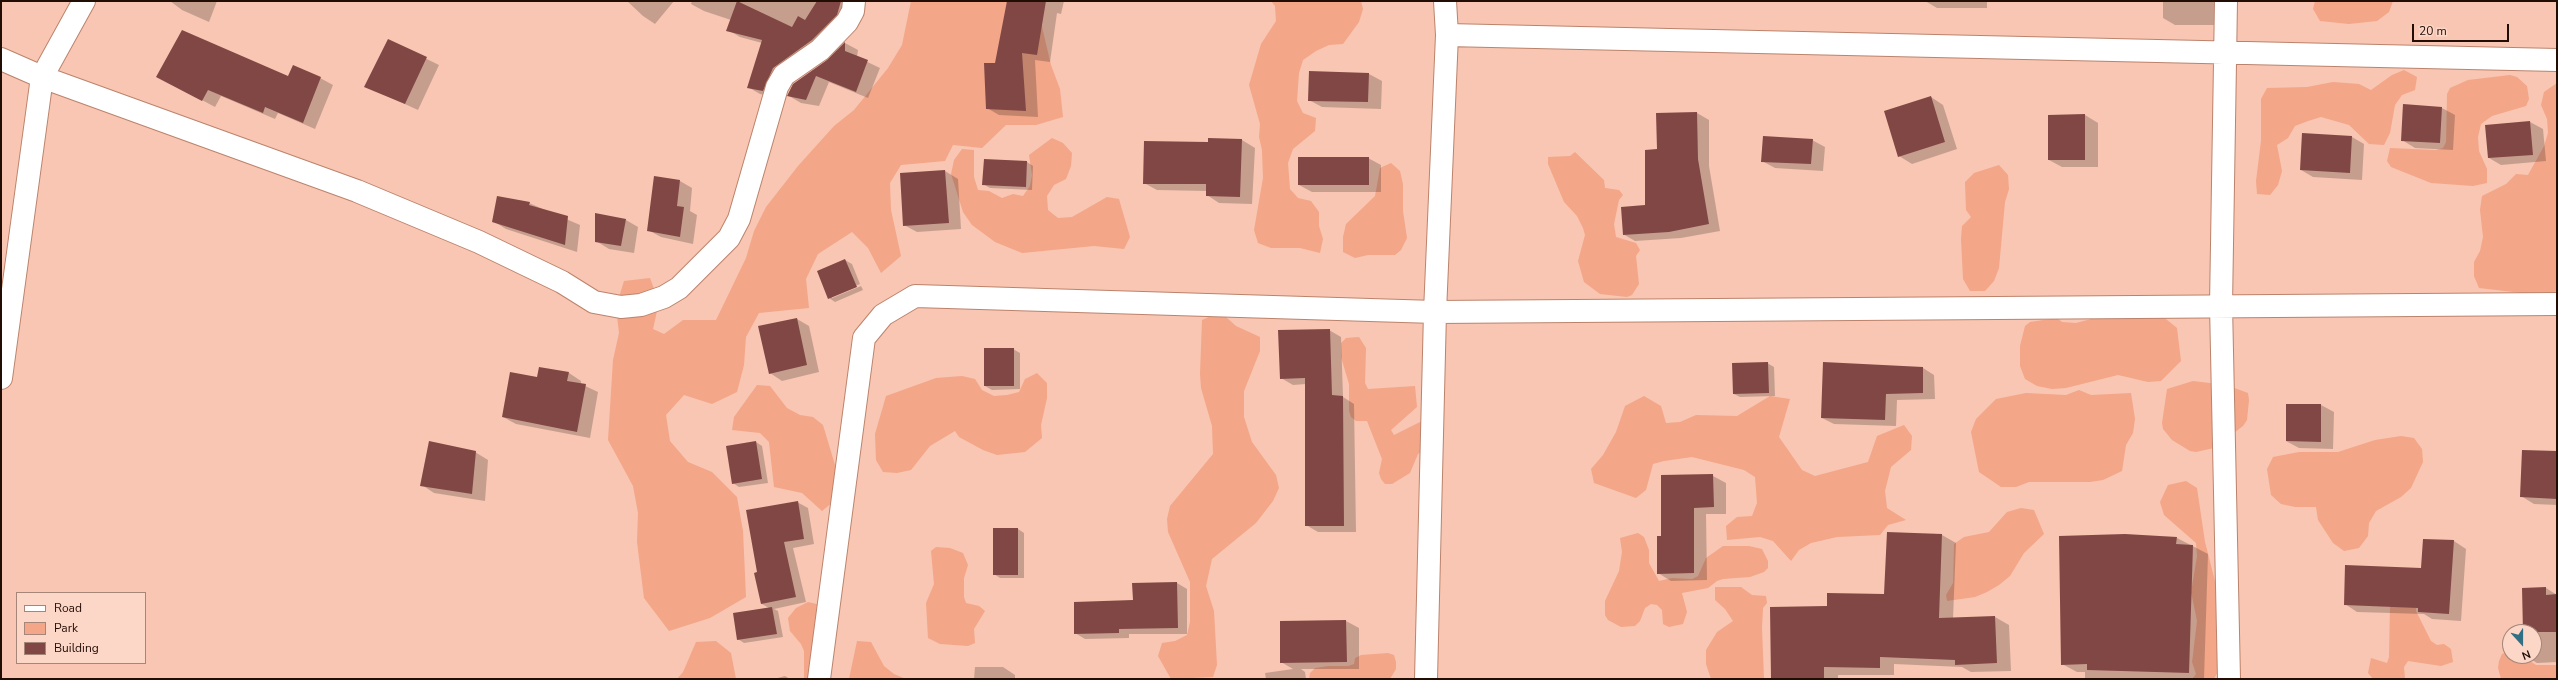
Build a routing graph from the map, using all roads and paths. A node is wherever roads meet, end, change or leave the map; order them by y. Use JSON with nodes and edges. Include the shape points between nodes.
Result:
{"nodes":[{"id":1,"x":84,"y":1,"type":"edge"},
{"id":2,"x":854,"y":1,"type":"edge"},
{"id":3,"x":1445,"y":1,"type":"edge"},
{"id":4,"x":2226,"y":1,"type":"edge"},
{"id":5,"x":1447,"y":35,"type":"junction"},
{"id":6,"x":2225,"y":52,"type":"junction"},
{"id":7,"x":1,"y":59,"type":"edge"},
{"id":8,"x":2557,"y":60,"type":"edge"},
{"id":9,"x":42,"y":78,"type":"junction"},
{"id":10,"x":2557,"y":304,"type":"edge"},
{"id":11,"x":2221,"y":306,"type":"junction"},
{"id":12,"x":1435,"y":312,"type":"junction"},
{"id":13,"x":1,"y":378,"type":"edge"},
{"id":14,"x":819,"y":679,"type":"edge"},
{"id":15,"x":1426,"y":679,"type":"edge"},
{"id":16,"x":2229,"y":679,"type":"edge"}],
"edges":[{"from":1,"to":9,"type":"street"},
{"from":2,"to":9,"type":"street","via":[[848,22],[820,50],[784,75],[777,87],[735,230],[679,288],[664,298],[642,305],[621,307],[594,302],[562,282],[479,242],[357,191]]},
{"from":3,"to":5,"type":"street"},
{"from":4,"to":6,"type":"street"},
{"from":5,"to":6,"type":"street"},
{"from":5,"to":12,"type":"street"},
{"from":6,"to":8,"type":"street"},
{"from":6,"to":11,"type":"street"},
{"from":7,"to":9,"type":"street"},
{"from":9,"to":13,"type":"street"},
{"from":10,"to":11,"type":"street"},
{"from":11,"to":12,"type":"street"},
{"from":11,"to":16,"type":"street"},
{"from":12,"to":14,"type":"street","via":[[914,296],[883,315],[864,338]]},
{"from":12,"to":15,"type":"street"}]}
